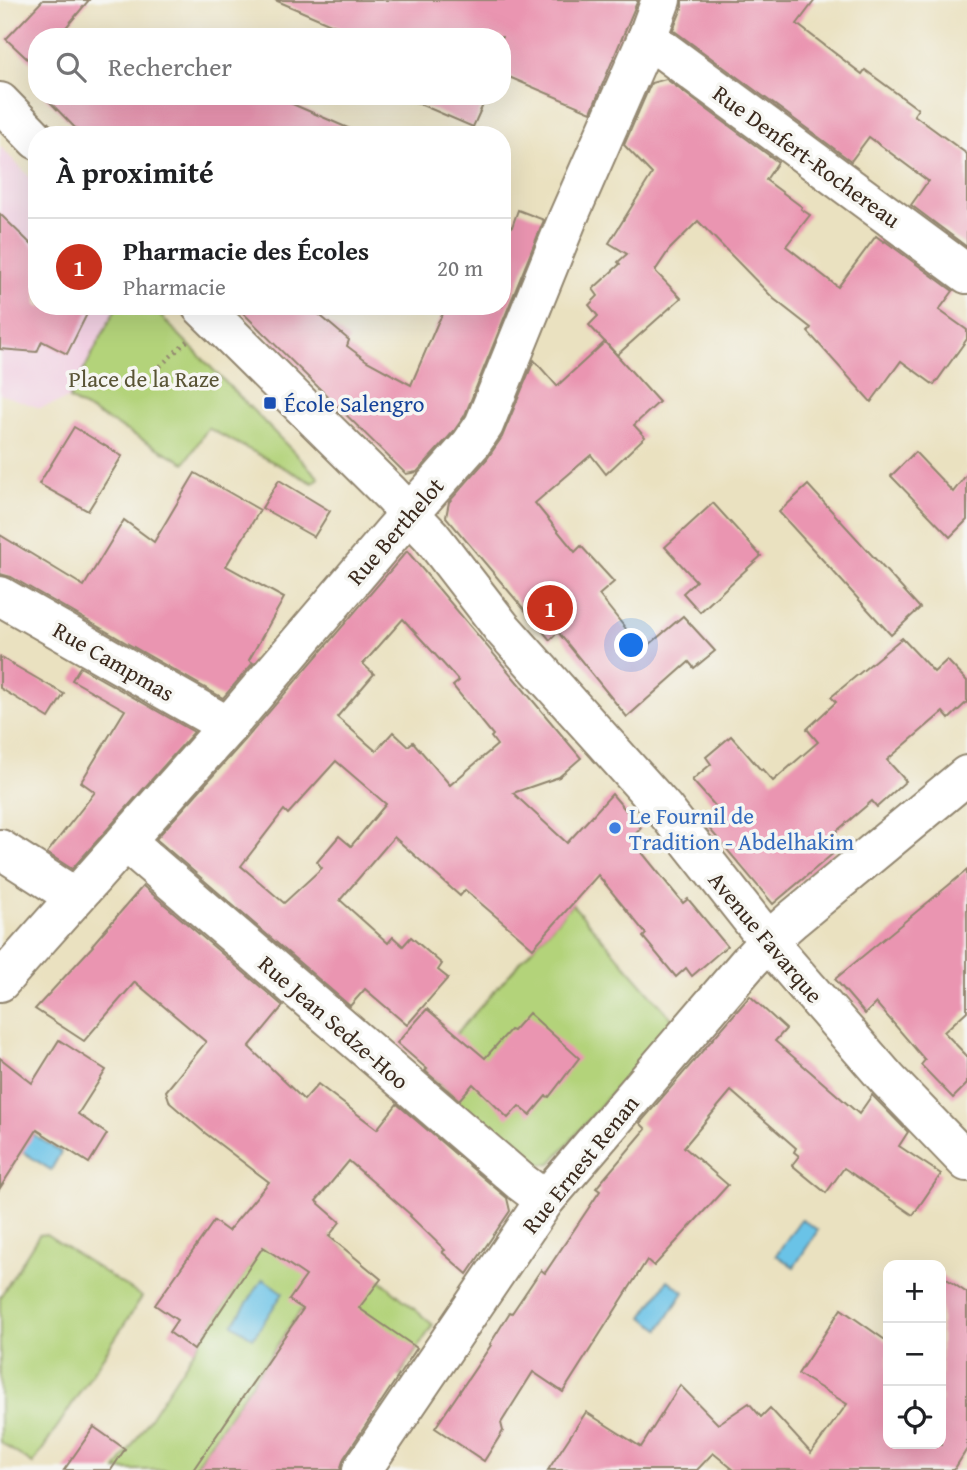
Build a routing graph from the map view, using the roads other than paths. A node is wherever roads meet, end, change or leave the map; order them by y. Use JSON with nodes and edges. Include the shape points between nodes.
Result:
{"nodes":[{"id":1,"x":661,"y":0,"type":"edge"},
{"id":2,"x":647,"y":38,"type":"junction"},
{"id":3,"x":0,"y":102,"type":"edge"},
{"id":4,"x":28,"y":131,"type":"edge"},
{"id":5,"x":967,"y":274,"type":"edge"},
{"id":6,"x":188,"y":322,"type":"edge"},
{"id":7,"x":410,"y":513,"type":"junction"},
{"id":8,"x":0,"y":596,"type":"edge"},
{"id":9,"x":228,"y":726,"type":"junction"},
{"id":10,"x":967,"y":775,"type":"edge"},
{"id":11,"x":125,"y":842,"type":"junction"},
{"id":12,"x":0,"y":849,"type":"edge"},
{"id":13,"x":75,"y":897,"type":"junction"},
{"id":14,"x":768,"y":941,"type":"junction"},
{"id":15,"x":0,"y":982,"type":"edge"},
{"id":16,"x":967,"y":1162,"type":"edge"},
{"id":17,"x":545,"y":1200,"type":"junction"},
{"id":18,"x":362,"y":1470,"type":"edge"}],
"edges":[{"from":1,"to":2,"type":"street","name":"Rue Berthelot"},
{"from":2,"to":5,"type":"street","name":"Rue Denfert-Rochereau"},
{"from":2,"to":7,"type":"street","name":"Rue Berthelot","via":[[484,425]]},
{"from":3,"to":4,"type":"street"},
{"from":6,"to":7,"type":"street","name":"Avenue Favarque"},
{"from":7,"to":9,"type":"street","name":"Rue Berthelot"},
{"from":7,"to":14,"type":"street","name":"Avenue Favarque","via":[[517,646],[664,809]]},
{"from":8,"to":9,"type":"street","name":"Rue Campmas"},
{"from":9,"to":11,"type":"street","name":"Rue Berthelot"},
{"from":10,"to":14,"type":"street","name":"Rue Ernest Renan"},
{"from":11,"to":13,"type":"street","name":"Rue Berthelot"},
{"from":11,"to":17,"type":"street","name":"Rue Jean Sedze-Hoo"},
{"from":12,"to":13,"type":"street"},
{"from":13,"to":15,"type":"street","name":"Rue Berthelot"},
{"from":14,"to":16,"type":"street","name":"Avenue Favarque","via":[[888,1080]]},
{"from":14,"to":17,"type":"street","name":"Rue Ernest Renan"},
{"from":17,"to":18,"type":"street","name":"Rue Ernest Renan"}]}
